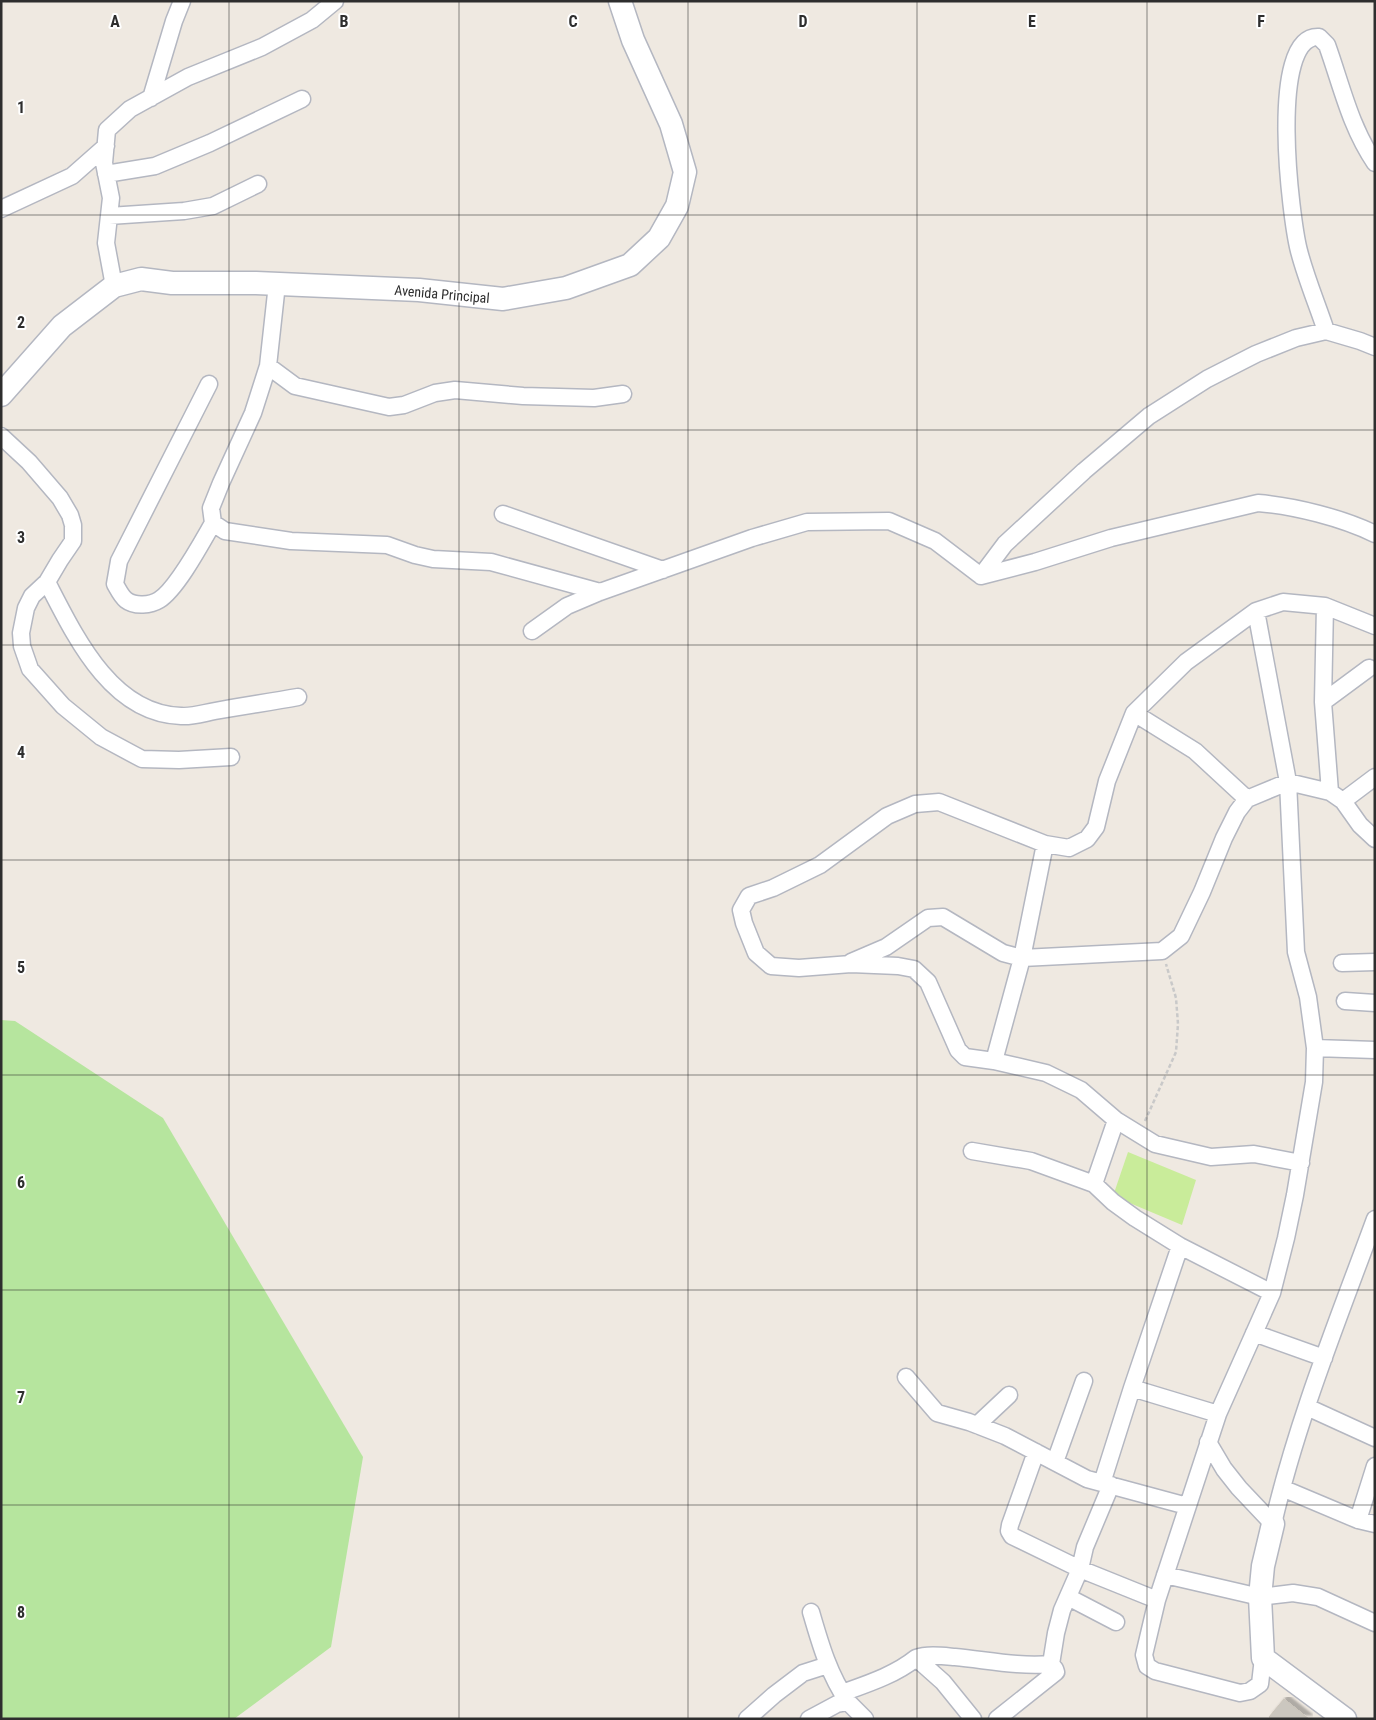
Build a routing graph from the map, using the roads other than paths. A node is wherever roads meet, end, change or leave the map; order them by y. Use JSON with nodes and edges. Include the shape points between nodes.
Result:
{"nodes":[{"id":1,"x":182,"y":1,"type":"edge"},
{"id":2,"x":335,"y":1,"type":"edge"},
{"id":3,"x":620,"y":1,"type":"edge"},
{"id":4,"x":151,"y":98,"type":"junction"},
{"id":5,"x":302,"y":99,"type":"dead end"},
{"id":6,"x":106,"y":146,"type":"junction"},
{"id":7,"x":1375,"y":164,"type":"edge"},
{"id":8,"x":106,"y":174,"type":"junction"},
{"id":9,"x":258,"y":184,"type":"dead end"},
{"id":10,"x":1,"y":209,"type":"edge"},
{"id":11,"x":109,"y":216,"type":"junction"},
{"id":12,"x":277,"y":284,"type":"junction"},
{"id":13,"x":114,"y":286,"type":"junction"},
{"id":14,"x":1326,"y":331,"type":"junction"},
{"id":15,"x":1375,"y":348,"type":"edge"},
{"id":16,"x":268,"y":366,"type":"junction"},
{"id":17,"x":6,"y":383,"type":"edge"},
{"id":18,"x":209,"y":384,"type":"dead end"},
{"id":19,"x":623,"y":394,"type":"dead end"},
{"id":20,"x":1,"y":436,"type":"edge"},
{"id":21,"x":504,"y":514,"type":"dead end"},
{"id":22,"x":213,"y":523,"type":"junction"},
{"id":23,"x":1375,"y":534,"type":"edge"},
{"id":24,"x":663,"y":570,"type":"junction"},
{"id":25,"x":980,"y":576,"type":"junction"},
{"id":26,"x":47,"y":582,"type":"junction"},
{"id":27,"x":600,"y":592,"type":"junction"},
{"id":28,"x":1325,"y":606,"type":"junction"},
{"id":29,"x":1256,"y":611,"type":"junction"},
{"id":30,"x":1375,"y":626,"type":"edge"},
{"id":31,"x":532,"y":631,"type":"dead end"},
{"id":32,"x":1369,"y":668,"type":"dead end"},
{"id":33,"x":298,"y":697,"type":"dead end"},
{"id":34,"x":1323,"y":702,"type":"junction"},
{"id":35,"x":1134,"y":713,"type":"junction"},
{"id":36,"x":231,"y":757,"type":"dead end"},
{"id":37,"x":1375,"y":777,"type":"edge"},
{"id":38,"x":1288,"y":782,"type":"junction"},
{"id":39,"x":1337,"y":797,"type":"junction"},
{"id":40,"x":1248,"y":799,"type":"junction"},
{"id":41,"x":1375,"y":839,"type":"edge"},
{"id":42,"x":1046,"y":844,"type":"junction"},
{"id":43,"x":1022,"y":958,"type":"junction"},
{"id":44,"x":1375,"y":962,"type":"edge"},
{"id":45,"x":1342,"y":963,"type":"dead end"},
{"id":46,"x":844,"y":965,"type":"junction"},
{"id":47,"x":1344,"y":1001,"type":"dead end"},
{"id":48,"x":1375,"y":1003,"type":"edge"},
{"id":49,"x":1315,"y":1048,"type":"junction"},
{"id":50,"x":1375,"y":1050,"type":"edge"},
{"id":51,"x":994,"y":1061,"type":"junction"},
{"id":52,"x":1116,"y":1120,"type":"junction"},
{"id":53,"x":972,"y":1151,"type":"dead end"},
{"id":54,"x":1301,"y":1163,"type":"junction"},
{"id":55,"x":1094,"y":1184,"type":"junction"},
{"id":56,"x":1375,"y":1219,"type":"edge"},
{"id":57,"x":1180,"y":1246,"type":"junction"},
{"id":58,"x":1272,"y":1293,"type":"junction"},
{"id":59,"x":1254,"y":1333,"type":"junction"},
{"id":60,"x":1324,"y":1358,"type":"junction"},
{"id":61,"x":906,"y":1377,"type":"dead end"},
{"id":62,"x":1084,"y":1381,"type":"dead end"},
{"id":63,"x":1132,"y":1388,"type":"junction"},
{"id":64,"x":1009,"y":1395,"type":"dead end"},
{"id":65,"x":1307,"y":1407,"type":"junction"},
{"id":66,"x":1218,"y":1414,"type":"junction"},
{"id":67,"x":977,"y":1425,"type":"junction"},
{"id":68,"x":1375,"y":1438,"type":"edge"},
{"id":69,"x":1208,"y":1442,"type":"junction"},
{"id":70,"x":1036,"y":1452,"type":"junction"},
{"id":71,"x":1055,"y":1462,"type":"junction"},
{"id":72,"x":1375,"y":1466,"type":"edge"},
{"id":73,"x":1106,"y":1484,"type":"junction"},
{"id":74,"x":1282,"y":1488,"type":"junction"},
{"id":75,"x":1187,"y":1506,"type":"junction"},
{"id":76,"x":1358,"y":1520,"type":"junction"},
{"id":77,"x":1273,"y":1524,"type":"junction"},
{"id":78,"x":1375,"y":1524,"type":"edge"},
{"id":79,"x":1080,"y":1569,"type":"junction"},
{"id":80,"x":1165,"y":1576,"type":"junction"},
{"id":81,"x":1068,"y":1596,"type":"junction"},
{"id":82,"x":1260,"y":1597,"type":"junction"},
{"id":83,"x":1157,"y":1600,"type":"junction"},
{"id":84,"x":811,"y":1612,"type":"dead end"},
{"id":85,"x":1116,"y":1622,"type":"dead end"},
{"id":86,"x":1375,"y":1623,"type":"edge"},
{"id":87,"x":916,"y":1658,"type":"junction"},
{"id":88,"x":1263,"y":1658,"type":"junction"},
{"id":89,"x":1051,"y":1664,"type":"junction"},
{"id":90,"x":828,"y":1665,"type":"junction"},
{"id":91,"x":845,"y":1697,"type":"junction"},
{"id":92,"x":747,"y":1719,"type":"edge"},
{"id":93,"x":809,"y":1719,"type":"edge"},
{"id":94,"x":866,"y":1719,"type":"edge"},
{"id":95,"x":973,"y":1719,"type":"edge"},
{"id":96,"x":997,"y":1719,"type":"edge"},
{"id":97,"x":1344,"y":1719,"type":"edge"}],
"edges":[{"from":1,"to":4,"type":"street"},
{"from":2,"to":4,"type":"street","via":[[312,20],[262,46],[188,77]]},
{"from":3,"to":12,"type":"street","name":"Avenida Principal","via":[[633,40],[670,124],[685,172],[677,206],[659,238],[630,265],[566,288],[503,300],[419,290]]},
{"from":4,"to":6,"type":"street","via":[[130,109],[107,130]]},
{"from":5,"to":8,"type":"street","via":[[154,166]]},
{"from":6,"to":8,"type":"street"},
{"from":6,"to":10,"type":"street","via":[[72,176]]},
{"from":7,"to":14,"type":"street","via":[[1350,118],[1327,45],[1319,37],[1310,38],[1298,52],[1290,75],[1287,152],[1299,252]]},
{"from":8,"to":11,"type":"street","via":[[111,198]]},
{"from":9,"to":11,"type":"street","via":[[213,206]]},
{"from":11,"to":13,"type":"street","via":[[106,243]]},
{"from":12,"to":13,"type":"street","name":"Avenida Principal","via":[[172,283],[141,279]]},
{"from":12,"to":16,"type":"street"},
{"from":13,"to":17,"type":"street","name":"Avenida Principal","via":[[62,326]]},
{"from":14,"to":15,"type":"street"},
{"from":14,"to":25,"type":"street","via":[[1296,338],[1256,354],[1207,379],[1149,416],[1005,544]]},
{"from":16,"to":19,"type":"street","via":[[294,386],[389,407],[455,390],[594,398]]},
{"from":16,"to":22,"type":"street","via":[[253,413],[214,500]]},
{"from":18,"to":22,"type":"street","via":[[119,561],[115,584],[125,599],[143,604],[160,600],[188,564]]},
{"from":20,"to":26,"type":"street","via":[[29,462],[70,515],[73,541]]},
{"from":21,"to":24,"type":"street"},
{"from":22,"to":27,"type":"street","via":[[226,531],[291,541],[387,544],[433,560],[491,562]]},
{"from":23,"to":25,"type":"street","via":[[1322,515],[1278,504],[1258,503],[1120,536]]},
{"from":24,"to":25,"type":"street","via":[[807,522],[889,521],[935,541]]},
{"from":24,"to":27,"type":"street"},
{"from":26,"to":33,"type":"street","via":[[77,639],[114,686],[132,701],[156,712],[182,717]]},
{"from":26,"to":36,"type":"street","via":[[32,596],[26,608],[22,646],[30,669],[63,706],[101,737],[142,759]]},
{"from":27,"to":31,"type":"street","via":[[567,606]]},
{"from":28,"to":29,"type":"street","via":[[1283,602]]},
{"from":28,"to":30,"type":"street"},
{"from":28,"to":34,"type":"street"},
{"from":29,"to":35,"type":"street","via":[[1186,662]]},
{"from":29,"to":38,"type":"street"},
{"from":32,"to":34,"type":"street"},
{"from":34,"to":39,"type":"street"},
{"from":35,"to":40,"type":"street","via":[[1195,751]]},
{"from":35,"to":42,"type":"street","via":[[1107,781],[1096,827],[1088,839],[1068,848]]},
{"from":37,"to":39,"type":"street"},
{"from":38,"to":39,"type":"street"},
{"from":38,"to":40,"type":"street"},
{"from":38,"to":49,"type":"street","via":[[1296,952],[1308,997]]},
{"from":39,"to":41,"type":"street"},
{"from":40,"to":43,"type":"street","via":[[1237,812],[1224,838],[1182,936],[1162,951]]},
{"from":42,"to":43,"type":"street"},
{"from":42,"to":46,"type":"street","via":[[939,802],[916,804],[887,816],[820,865],[749,896],[741,910],[744,923],[756,954],[771,966]]},
{"from":43,"to":46,"type":"street","via":[[1003,953],[943,917],[928,918],[886,947]]},
{"from":43,"to":51,"type":"street"},
{"from":44,"to":45,"type":"street"},
{"from":46,"to":51,"type":"street","via":[[898,966],[914,970],[928,982],[958,1050],[965,1057]]},
{"from":47,"to":48,"type":"street"},
{"from":49,"to":50,"type":"street"},
{"from":49,"to":54,"type":"street","via":[[1314,1082]]},
{"from":51,"to":52,"type":"street","via":[[1046,1073],[1081,1090]]},
{"from":52,"to":54,"type":"street","via":[[1155,1144],[1211,1157],[1254,1154]]},
{"from":52,"to":55,"type":"street"},
{"from":53,"to":55,"type":"street","via":[[1031,1161]]},
{"from":54,"to":58,"type":"street"},
{"from":55,"to":57,"type":"street","via":[[1135,1218]]},
{"from":56,"to":60,"type":"street"},
{"from":57,"to":58,"type":"street"},
{"from":57,"to":63,"type":"street"},
{"from":58,"to":59,"type":"street"},
{"from":59,"to":60,"type":"street"},
{"from":59,"to":66,"type":"street"},
{"from":60,"to":65,"type":"street"},
{"from":61,"to":67,"type":"street","via":[[937,1412]]},
{"from":62,"to":71,"type":"street"},
{"from":63,"to":66,"type":"street"},
{"from":63,"to":73,"type":"street"},
{"from":64,"to":67,"type":"street"},
{"from":65,"to":68,"type":"street"},
{"from":65,"to":74,"type":"street"},
{"from":66,"to":69,"type":"street"},
{"from":67,"to":70,"type":"street"},
{"from":69,"to":75,"type":"street"},
{"from":69,"to":77,"type":"street","via":[[1224,1470]]},
{"from":70,"to":71,"type":"street"},
{"from":70,"to":79,"type":"street","via":[[1009,1531],[1012,1536]]},
{"from":71,"to":73,"type":"street","via":[[1087,1479]]},
{"from":72,"to":76,"type":"street"},
{"from":73,"to":75,"type":"street"},
{"from":73,"to":79,"type":"street"},
{"from":74,"to":76,"type":"street"},
{"from":74,"to":77,"type":"street"},
{"from":75,"to":80,"type":"street"},
{"from":76,"to":78,"type":"street"},
{"from":77,"to":82,"type":"street"},
{"from":79,"to":81,"type":"street"},
{"from":79,"to":83,"type":"street"},
{"from":80,"to":82,"type":"street"},
{"from":80,"to":83,"type":"street"},
{"from":81,"to":85,"type":"street"},
{"from":81,"to":89,"type":"street","via":[[1056,1633]]},
{"from":82,"to":86,"type":"street","via":[[1293,1592],[1318,1597]]},
{"from":82,"to":88,"type":"street"},
{"from":83,"to":88,"type":"street","via":[[1144,1655],[1147,1666],[1155,1671],[1240,1693],[1260,1684]]},
{"from":84,"to":90,"type":"street"},
{"from":87,"to":89,"type":"street","via":[[945,1656],[1032,1666]]},
{"from":87,"to":91,"type":"street"},
{"from":87,"to":95,"type":"street","via":[[943,1682]]},
{"from":88,"to":97,"type":"street"},
{"from":89,"to":96,"type":"street","via":[[1056,1672]]},
{"from":90,"to":91,"type":"street"},
{"from":90,"to":92,"type":"street","via":[[803,1673]]},
{"from":91,"to":93,"type":"street"},
{"from":91,"to":94,"type":"street"}]}
